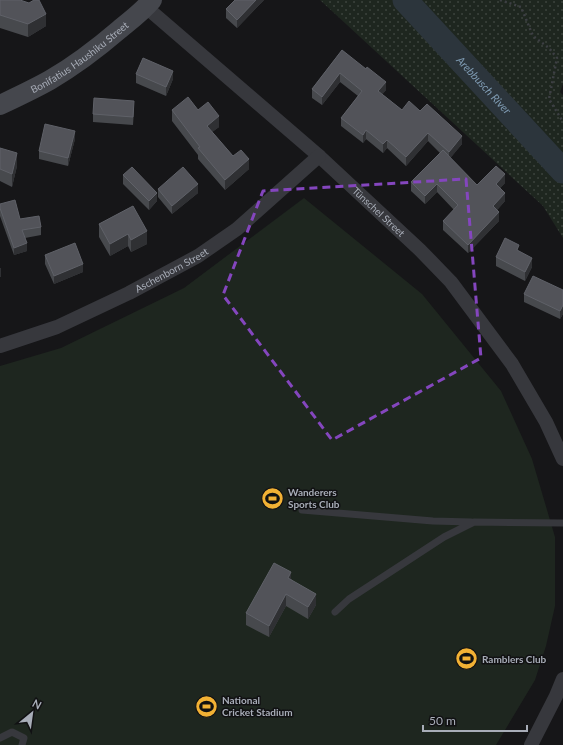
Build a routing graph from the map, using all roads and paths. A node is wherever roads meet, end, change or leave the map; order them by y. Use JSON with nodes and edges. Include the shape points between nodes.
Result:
{"nodes":[{"id":1,"x":500,"y":0,"type":"edge"},
{"id":2,"x":149,"y":4,"type":"edge"},
{"id":3,"x":0,"y":105,"type":"edge"},
{"id":4,"x":563,"y":122,"type":"edge"},
{"id":5,"x":319,"y":156,"type":"junction"},
{"id":6,"x":0,"y":346,"type":"edge"},
{"id":7,"x":563,"y":459,"type":"edge"},
{"id":8,"x":302,"y":510,"type":"dead end"},
{"id":9,"x":474,"y":522,"type":"junction"},
{"id":10,"x":563,"y":523,"type":"edge"},
{"id":11,"x":335,"y":612,"type":"dead end"},
{"id":12,"x":563,"y":679,"type":"edge"},
{"id":13,"x":0,"y":738,"type":"edge"},
{"id":14,"x":22,"y":745,"type":"edge"},
{"id":15,"x":531,"y":745,"type":"edge"}],
"edges":[{"from":1,"to":4,"type":"path","via":[[521,7],[533,36],[550,48],[557,58],[549,99]]},
{"from":2,"to":3,"type":"street","name":"Bonifatius Haushiku Street","via":[[110,37],[51,80]]},
{"from":2,"to":5,"type":"street","name":"Tünschel Street"},
{"from":5,"to":6,"type":"street","name":"Aschenborn Street","via":[[237,229],[198,256],[129,293],[57,327]]},
{"from":5,"to":7,"type":"street","name":"Tünschel Street","via":[[451,282],[512,364],[546,422]]},
{"from":8,"to":9,"type":"lane"},
{"from":9,"to":10,"type":"lane"},
{"from":9,"to":11,"type":"lane","via":[[444,537],[350,599]]},
{"from":12,"to":15,"type":"street"},
{"from":13,"to":14,"type":"lane","via":[[12,732],[24,738]]}]}
